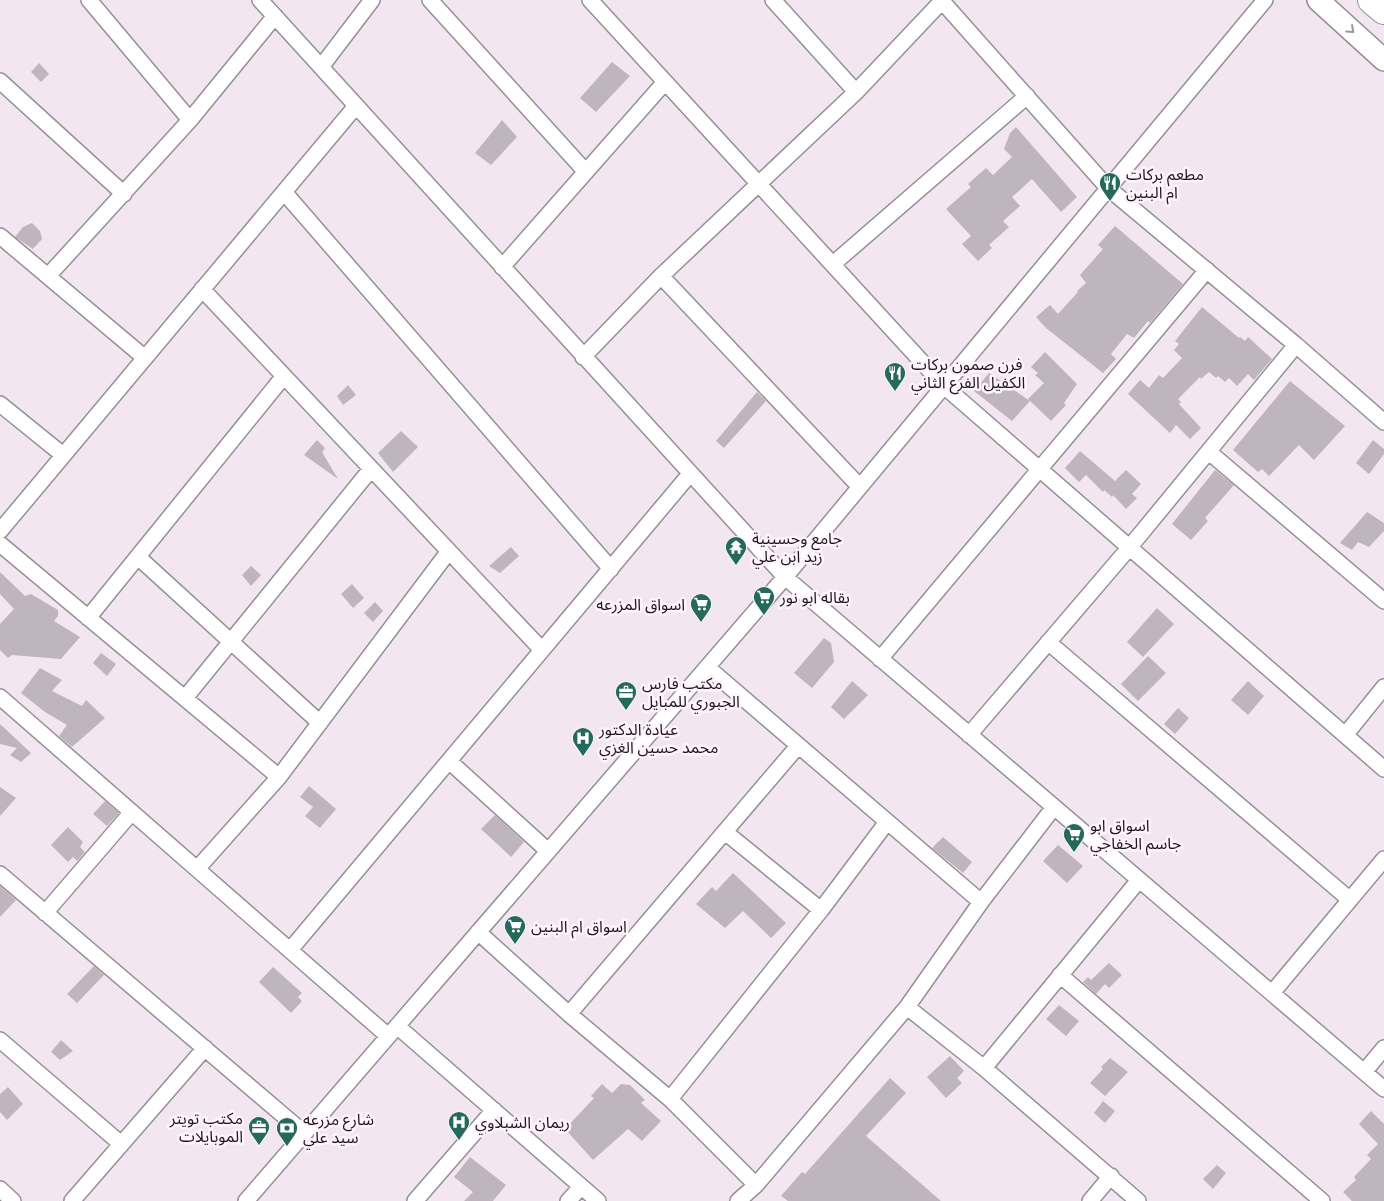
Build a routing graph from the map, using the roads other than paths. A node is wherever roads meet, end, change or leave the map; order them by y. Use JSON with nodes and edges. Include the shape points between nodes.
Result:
{"nodes":[{"id":1,"x":89,"y":0,"type":"edge"},
{"id":2,"x":260,"y":0,"type":"edge"},
{"id":3,"x":372,"y":0,"type":"edge"},
{"id":4,"x":430,"y":0,"type":"edge"},
{"id":5,"x":590,"y":0,"type":"edge"},
{"id":6,"x":773,"y":0,"type":"edge"},
{"id":7,"x":942,"y":0,"type":"edge"},
{"id":8,"x":1265,"y":0,"type":"edge"},
{"id":9,"x":1318,"y":0,"type":"edge"},
{"id":10,"x":1372,"y":0,"type":"edge"},
{"id":11,"x":1384,"y":10,"type":"edge"},
{"id":12,"x":274,"y":16,"type":"junction"},
{"id":13,"x":1384,"y":60,"type":"edge"},
{"id":14,"x":321,"y":67,"type":"junction"},
{"id":15,"x":0,"y":80,"type":"edge"},
{"id":16,"x":665,"y":82,"type":"junction"},
{"id":17,"x":856,"y":92,"type":"junction"},
{"id":18,"x":1027,"y":96,"type":"junction"},
{"id":19,"x":356,"y":106,"type":"junction"},
{"id":20,"x":190,"y":120,"type":"junction"},
{"id":21,"x":586,"y":172,"type":"junction"},
{"id":22,"x":757,"y":184,"type":"junction"},
{"id":23,"x":1108,"y":188,"type":"junction"},
{"id":24,"x":284,"y":192,"type":"junction"},
{"id":25,"x":124,"y":194,"type":"junction"},
{"id":26,"x":0,"y":236,"type":"edge"},
{"id":27,"x":833,"y":264,"type":"junction"},
{"id":28,"x":502,"y":266,"type":"junction"},
{"id":29,"x":1207,"y":270,"type":"junction"},
{"id":30,"x":48,"y":276,"type":"junction"},
{"id":31,"x":661,"y":276,"type":"junction"},
{"id":32,"x":202,"y":289,"type":"junction"},
{"id":33,"x":1296,"y":344,"type":"junction"},
{"id":34,"x":583,"y":357,"type":"junction"},
{"id":35,"x":144,"y":358,"type":"junction"},
{"id":36,"x":284,"y":376,"type":"junction"},
{"id":37,"x":944,"y":386,"type":"junction"},
{"id":38,"x":0,"y":404,"type":"edge"},
{"id":39,"x":1384,"y":422,"type":"edge"},
{"id":40,"x":1209,"y":452,"type":"junction"},
{"id":41,"x":63,"y":454,"type":"junction"},
{"id":42,"x":371,"y":469,"type":"junction"},
{"id":43,"x":1041,"y":469,"type":"junction"},
{"id":44,"x":690,"y":474,"type":"junction"},
{"id":45,"x":860,"y":487,"type":"junction"},
{"id":46,"x":0,"y":531,"type":"edge"},
{"id":47,"x":0,"y":544,"type":"edge"},
{"id":48,"x":1129,"y":548,"type":"junction"},
{"id":49,"x":449,"y":551,"type":"junction"},
{"id":50,"x":138,"y":557,"type":"junction"},
{"id":51,"x":611,"y":568,"type":"junction"},
{"id":52,"x":785,"y":577,"type":"junction"},
{"id":53,"x":1384,"y":601,"type":"edge"},
{"id":54,"x":88,"y":618,"type":"junction"},
{"id":55,"x":230,"y":641,"type":"junction"},
{"id":56,"x":1048,"y":642,"type":"junction"},
{"id":57,"x":542,"y":650,"type":"junction"},
{"id":58,"x":880,"y":659,"type":"junction"},
{"id":59,"x":707,"y":667,"type":"junction"},
{"id":60,"x":1384,"y":687,"type":"edge"},
{"id":61,"x":0,"y":697,"type":"edge"},
{"id":62,"x":185,"y":698,"type":"junction"},
{"id":63,"x":320,"y":723,"type":"junction"},
{"id":64,"x":1346,"y":734,"type":"junction"},
{"id":65,"x":970,"y":735,"type":"junction"},
{"id":66,"x":798,"y":746,"type":"junction"},
{"id":67,"x":449,"y":761,"type":"junction"},
{"id":68,"x":1384,"y":769,"type":"edge"},
{"id":69,"x":279,"y":777,"type":"junction"},
{"id":70,"x":1054,"y":807,"type":"junction"},
{"id":71,"x":132,"y":812,"type":"junction"},
{"id":72,"x":887,"y":822,"type":"junction"},
{"id":73,"x":725,"y":832,"type":"junction"},
{"id":74,"x":548,"y":851,"type":"junction"},
{"id":75,"x":1384,"y":859,"type":"edge"},
{"id":76,"x":197,"y":870,"type":"junction"},
{"id":77,"x":0,"y":874,"type":"edge"},
{"id":78,"x":1139,"y":880,"type":"junction"},
{"id":79,"x":1349,"y":899,"type":"junction"},
{"id":80,"x":982,"y":902,"type":"junction"},
{"id":81,"x":821,"y":910,"type":"junction"},
{"id":82,"x":45,"y":914,"type":"junction"},
{"id":83,"x":478,"y":932,"type":"junction"},
{"id":84,"x":290,"y":950,"type":"junction"},
{"id":85,"x":1060,"y":975,"type":"junction"},
{"id":86,"x":1272,"y":993,"type":"junction"},
{"id":87,"x":907,"y":1007,"type":"junction"},
{"id":88,"x":569,"y":1014,"type":"junction"},
{"id":89,"x":392,"y":1031,"type":"junction"},
{"id":90,"x":0,"y":1040,"type":"edge"},
{"id":91,"x":205,"y":1048,"type":"junction"},
{"id":92,"x":1384,"y":1048,"type":"edge"},
{"id":93,"x":984,"y":1068,"type":"junction"},
{"id":94,"x":1364,"y":1072,"type":"junction"},
{"id":95,"x":1384,"y":1090,"type":"edge"},
{"id":96,"x":670,"y":1099,"type":"junction"},
{"id":97,"x":494,"y":1110,"type":"junction"},
{"id":98,"x":304,"y":1133,"type":"junction"},
{"id":99,"x":120,"y":1143,"type":"junction"},
{"id":100,"x":1111,"y":1176,"type":"junction"},
{"id":101,"x":756,"y":1185,"type":"junction"},
{"id":102,"x":581,"y":1186,"type":"junction"},
{"id":103,"x":0,"y":1190,"type":"edge"},
{"id":104,"x":13,"y":1201,"type":"edge"},
{"id":105,"x":72,"y":1201,"type":"edge"},
{"id":106,"x":246,"y":1201,"type":"edge"},
{"id":107,"x":415,"y":1201,"type":"edge"},
{"id":108,"x":568,"y":1201,"type":"edge"},
{"id":109,"x":598,"y":1201,"type":"edge"},
{"id":110,"x":738,"y":1201,"type":"edge"},
{"id":111,"x":1090,"y":1201,"type":"edge"},
{"id":112,"x":1138,"y":1201,"type":"edge"},
{"id":113,"x":1322,"y":1201,"type":"edge"}],
"edges":[{"from":1,"to":20,"type":"street"},
{"from":2,"to":12,"type":"street"},
{"from":3,"to":14,"type":"street"},
{"from":4,"to":21,"type":"street"},
{"from":5,"to":16,"type":"street"},
{"from":6,"to":17,"type":"street"},
{"from":7,"to":17,"type":"street"},
{"from":7,"to":18,"type":"street"},
{"from":8,"to":23,"type":"street"},
{"from":9,"to":13,"type":"main road","one_way":true},
{"from":10,"to":11,"type":"highway"},
{"from":12,"to":14,"type":"street"},
{"from":12,"to":20,"type":"street"},
{"from":14,"to":19,"type":"street"},
{"from":15,"to":25,"type":"street"},
{"from":16,"to":21,"type":"street"},
{"from":16,"to":22,"type":"street"},
{"from":17,"to":22,"type":"street"},
{"from":18,"to":23,"type":"street"},
{"from":18,"to":27,"type":"street"},
{"from":19,"to":24,"type":"street"},
{"from":19,"to":28,"type":"street"},
{"from":20,"to":25,"type":"street"},
{"from":21,"to":28,"type":"street"},
{"from":22,"to":27,"type":"street"},
{"from":22,"to":31,"type":"street"},
{"from":23,"to":29,"type":"street"},
{"from":23,"to":37,"type":"street"},
{"from":24,"to":32,"type":"street"},
{"from":24,"to":51,"type":"street"},
{"from":25,"to":30,"type":"street"},
{"from":26,"to":30,"type":"street"},
{"from":27,"to":37,"type":"street"},
{"from":28,"to":34,"type":"street"},
{"from":29,"to":33,"type":"street"},
{"from":29,"to":43,"type":"street"},
{"from":30,"to":35,"type":"street"},
{"from":31,"to":34,"type":"street"},
{"from":31,"to":45,"type":"street"},
{"from":32,"to":35,"type":"street"},
{"from":32,"to":36,"type":"street"},
{"from":33,"to":39,"type":"street"},
{"from":33,"to":40,"type":"street"},
{"from":34,"to":44,"type":"street"},
{"from":35,"to":41,"type":"street"},
{"from":36,"to":42,"type":"street"},
{"from":36,"to":50,"type":"street"},
{"from":37,"to":43,"type":"street"},
{"from":37,"to":45,"type":"street"},
{"from":38,"to":41,"type":"street"},
{"from":40,"to":48,"type":"street"},
{"from":40,"to":53,"type":"street"},
{"from":41,"to":46,"type":"street"},
{"from":42,"to":49,"type":"street"},
{"from":42,"to":55,"type":"street"},
{"from":43,"to":48,"type":"street"},
{"from":43,"to":58,"type":"street"},
{"from":44,"to":51,"type":"street"},
{"from":44,"to":52,"type":"street"},
{"from":45,"to":52,"type":"street"},
{"from":47,"to":54,"type":"street"},
{"from":48,"to":56,"type":"street"},
{"from":48,"to":64,"type":"street"},
{"from":49,"to":57,"type":"street"},
{"from":49,"to":63,"type":"street"},
{"from":50,"to":54,"type":"street"},
{"from":50,"to":55,"type":"street"},
{"from":51,"to":57,"type":"street"},
{"from":52,"to":58,"type":"street"},
{"from":52,"to":59,"type":"street"},
{"from":54,"to":62,"type":"street"},
{"from":55,"to":62,"type":"street"},
{"from":55,"to":63,"type":"street"},
{"from":56,"to":65,"type":"street"},
{"from":56,"to":79,"type":"street"},
{"from":57,"to":67,"type":"street"},
{"from":58,"to":65,"type":"street"},
{"from":59,"to":66,"type":"street"},
{"from":59,"to":74,"type":"street"},
{"from":60,"to":64,"type":"street"},
{"from":61,"to":71,"type":"street"},
{"from":62,"to":69,"type":"street"},
{"from":63,"to":69,"type":"street"},
{"from":64,"to":68,"type":"street"},
{"from":65,"to":70,"type":"street"},
{"from":66,"to":72,"type":"street"},
{"from":66,"to":73,"type":"street"},
{"from":67,"to":74,"type":"street"},
{"from":67,"to":84,"type":"street"},
{"from":69,"to":76,"type":"street"},
{"from":70,"to":78,"type":"street"},
{"from":70,"to":80,"type":"street"},
{"from":71,"to":76,"type":"street"},
{"from":71,"to":82,"type":"street"},
{"from":72,"to":80,"type":"street"},
{"from":72,"to":81,"type":"street"},
{"from":73,"to":81,"type":"street"},
{"from":73,"to":88,"type":"street"},
{"from":74,"to":83,"type":"street"},
{"from":75,"to":79,"type":"street"},
{"from":76,"to":84,"type":"street"},
{"from":77,"to":82,"type":"street"},
{"from":78,"to":85,"type":"street"},
{"from":78,"to":86,"type":"street"},
{"from":79,"to":86,"type":"street"},
{"from":80,"to":87,"type":"street"},
{"from":81,"to":96,"type":"street"},
{"from":82,"to":91,"type":"street"},
{"from":83,"to":88,"type":"street"},
{"from":83,"to":89,"type":"street"},
{"from":84,"to":89,"type":"street"},
{"from":85,"to":93,"type":"street"},
{"from":85,"to":113,"type":"street"},
{"from":86,"to":94,"type":"street"},
{"from":87,"to":93,"type":"street"},
{"from":87,"to":101,"type":"street"},
{"from":88,"to":96,"type":"street"},
{"from":89,"to":97,"type":"street"},
{"from":89,"to":98,"type":"street"},
{"from":90,"to":99,"type":"street"},
{"from":91,"to":98,"type":"street"},
{"from":91,"to":99,"type":"street"},
{"from":92,"to":94,"type":"street"},
{"from":93,"to":100,"type":"street"},
{"from":94,"to":95,"type":"street"},
{"from":96,"to":101,"type":"street"},
{"from":97,"to":102,"type":"street"},
{"from":97,"to":107,"type":"street"},
{"from":98,"to":106,"type":"street"},
{"from":99,"to":105,"type":"street"},
{"from":100,"to":111,"type":"street"},
{"from":100,"to":112,"type":"street"},
{"from":101,"to":110,"type":"street"},
{"from":102,"to":108,"type":"street"},
{"from":102,"to":109,"type":"street"},
{"from":103,"to":104,"type":"street"}]}
